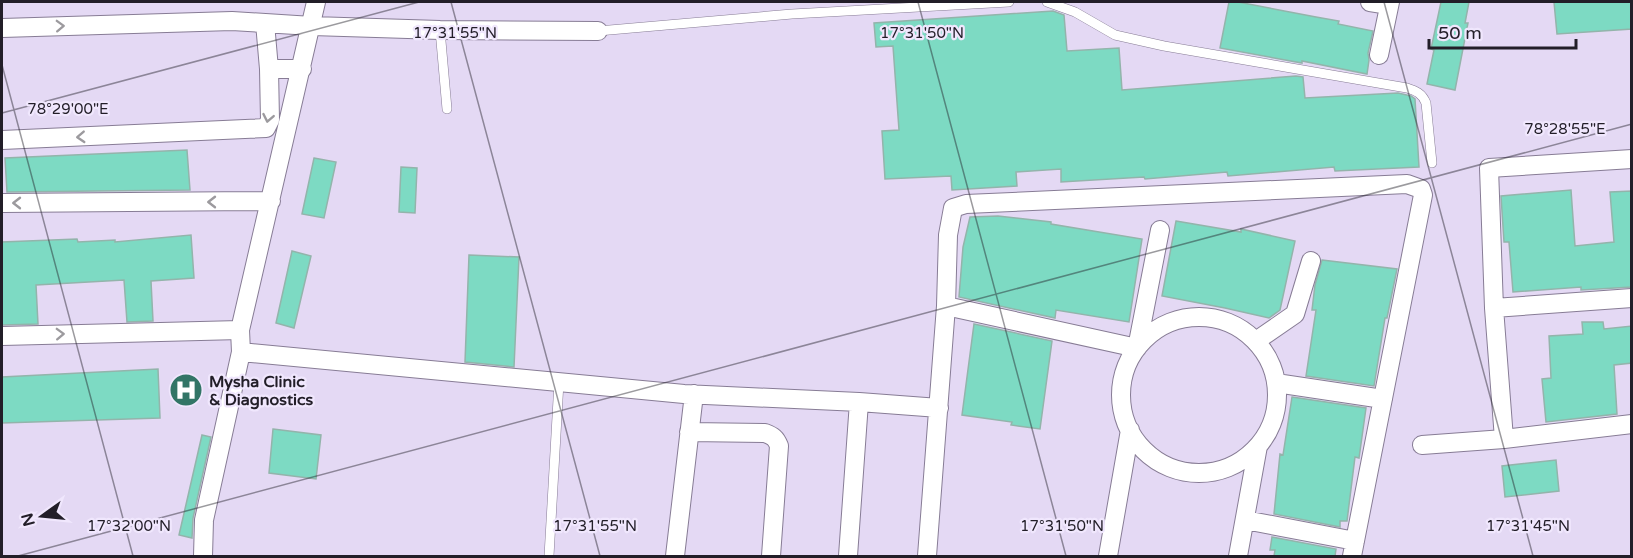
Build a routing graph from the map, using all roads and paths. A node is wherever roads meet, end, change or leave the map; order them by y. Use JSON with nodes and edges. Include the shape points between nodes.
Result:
{"nodes":[{"id":1,"x":316,"y":2,"type":"edge"},
{"id":2,"x":1009,"y":2,"type":"edge"},
{"id":3,"x":1047,"y":2,"type":"edge"},
{"id":4,"x":1370,"y":2,"type":"edge"},
{"id":5,"x":1390,"y":3,"type":"edge"},
{"id":6,"x":265,"y":23,"type":"junction"},
{"id":7,"x":312,"y":26,"type":"junction"},
{"id":8,"x":2,"y":28,"type":"edge"},
{"id":9,"x":440,"y":30,"type":"junction"},
{"id":10,"x":598,"y":31,"type":"joint"},
{"id":11,"x":1379,"y":55,"type":"dead end"},
{"id":12,"x":269,"y":69,"type":"junction"},
{"id":13,"x":302,"y":69,"type":"junction"},
{"id":14,"x":447,"y":109,"type":"dead end"},
{"id":15,"x":2,"y":140,"type":"edge"},
{"id":16,"x":1632,"y":159,"type":"edge"},
{"id":17,"x":1432,"y":163,"type":"dead end"},
{"id":18,"x":271,"y":201,"type":"junction"},
{"id":19,"x":2,"y":203,"type":"edge"},
{"id":20,"x":1160,"y":230,"type":"dead end"},
{"id":21,"x":1311,"y":261,"type":"dead end"},
{"id":22,"x":1632,"y":298,"type":"edge"},
{"id":23,"x":946,"y":306,"type":"junction"},
{"id":24,"x":1494,"y":308,"type":"junction"},
{"id":25,"x":240,"y":330,"type":"junction"},
{"id":26,"x":2,"y":336,"type":"edge"},
{"id":27,"x":1256,"y":341,"type":"junction"},
{"id":28,"x":1137,"y":348,"type":"junction"},
{"id":29,"x":241,"y":352,"type":"junction"},
{"id":30,"x":559,"y":382,"type":"junction"},
{"id":31,"x":1276,"y":382,"type":"junction"},
{"id":32,"x":694,"y":394,"type":"junction"},
{"id":33,"x":1383,"y":399,"type":"junction"},
{"id":34,"x":859,"y":402,"type":"junction"},
{"id":35,"x":939,"y":408,"type":"junction"},
{"id":36,"x":1632,"y":424,"type":"edge"},
{"id":37,"x":1130,"y":430,"type":"junction"},
{"id":38,"x":689,"y":432,"type":"junction"},
{"id":39,"x":1504,"y":439,"type":"junction"},
{"id":40,"x":1422,"y":445,"type":"dead end"},
{"id":41,"x":1258,"y":446,"type":"junction"},
{"id":42,"x":1245,"y":520,"type":"junction"},
{"id":43,"x":1354,"y":549,"type":"edge"},
{"id":44,"x":203,"y":556,"type":"edge"},
{"id":45,"x":549,"y":556,"type":"edge"},
{"id":46,"x":675,"y":556,"type":"edge"},
{"id":47,"x":771,"y":556,"type":"edge"},
{"id":48,"x":848,"y":556,"type":"edge"},
{"id":49,"x":927,"y":556,"type":"edge"},
{"id":50,"x":1107,"y":556,"type":"edge"},
{"id":51,"x":1238,"y":556,"type":"edge"}],
"edges":[{"from":1,"to":7,"type":"street"},
{"from":2,"to":10,"type":"lane","via":[[792,14]]},
{"from":3,"to":17,"type":"lane","via":[[1075,12],[1115,35],[1417,91],[1426,103]]},
{"from":4,"to":5,"type":"street"},
{"from":5,"to":11,"type":"street"},
{"from":6,"to":7,"type":"street"},
{"from":8,"to":6,"type":"street","one_way":true},
{"from":6,"to":12,"type":"street"},
{"from":7,"to":9,"type":"street"},
{"from":7,"to":13,"type":"street"},
{"from":9,"to":10,"type":"street"},
{"from":9,"to":14,"type":"lane"},
{"from":12,"to":13,"type":"street"},
{"from":12,"to":15,"type":"street","one_way":true,"via":[[270,120],[266,128]]},
{"from":13,"to":18,"type":"street"},
{"from":16,"to":24,"type":"street","via":[[1489,168]]},
{"from":18,"to":19,"type":"street","one_way":true},
{"from":18,"to":25,"type":"street"},
{"from":20,"to":28,"type":"street"},
{"from":21,"to":27,"type":"street","via":[[1295,314]]},
{"from":22,"to":24,"type":"street"},
{"from":23,"to":28,"type":"street"},
{"from":23,"to":33,"type":"street","via":[[950,216],[953,208],[966,204],[1407,184],[1421,189],[1423,195]]},
{"from":23,"to":35,"type":"street"},
{"from":24,"to":39,"type":"street"},
{"from":26,"to":25,"type":"street","one_way":true},
{"from":25,"to":29,"type":"street"},
{"from":27,"to":28,"type":"street","via":[[1221,319],[1200,316],[1160,327]]},
{"from":27,"to":31,"type":"street","via":[[1269,358]]},
{"from":28,"to":37,"type":"street","via":[[1122,380],[1122,406]]},
{"from":29,"to":30,"type":"street"},
{"from":29,"to":44,"type":"street","via":[[204,520]]},
{"from":30,"to":32,"type":"street"},
{"from":30,"to":45,"type":"lane"},
{"from":31,"to":33,"type":"street"},
{"from":31,"to":41,"type":"street","via":[[1272,424]]},
{"from":32,"to":34,"type":"street"},
{"from":32,"to":38,"type":"street"},
{"from":33,"to":43,"type":"street"},
{"from":34,"to":35,"type":"street"},
{"from":34,"to":48,"type":"street"},
{"from":35,"to":49,"type":"street"},
{"from":36,"to":39,"type":"street"},
{"from":37,"to":41,"type":"street","via":[[1145,451],[1166,465],[1190,473],[1223,469]]},
{"from":37,"to":50,"type":"street"},
{"from":38,"to":46,"type":"street"},
{"from":38,"to":47,"type":"street","via":[[765,433],[776,439],[779,446]]},
{"from":39,"to":40,"type":"street"},
{"from":41,"to":42,"type":"street"},
{"from":42,"to":43,"type":"street"},
{"from":42,"to":51,"type":"street"}]}
